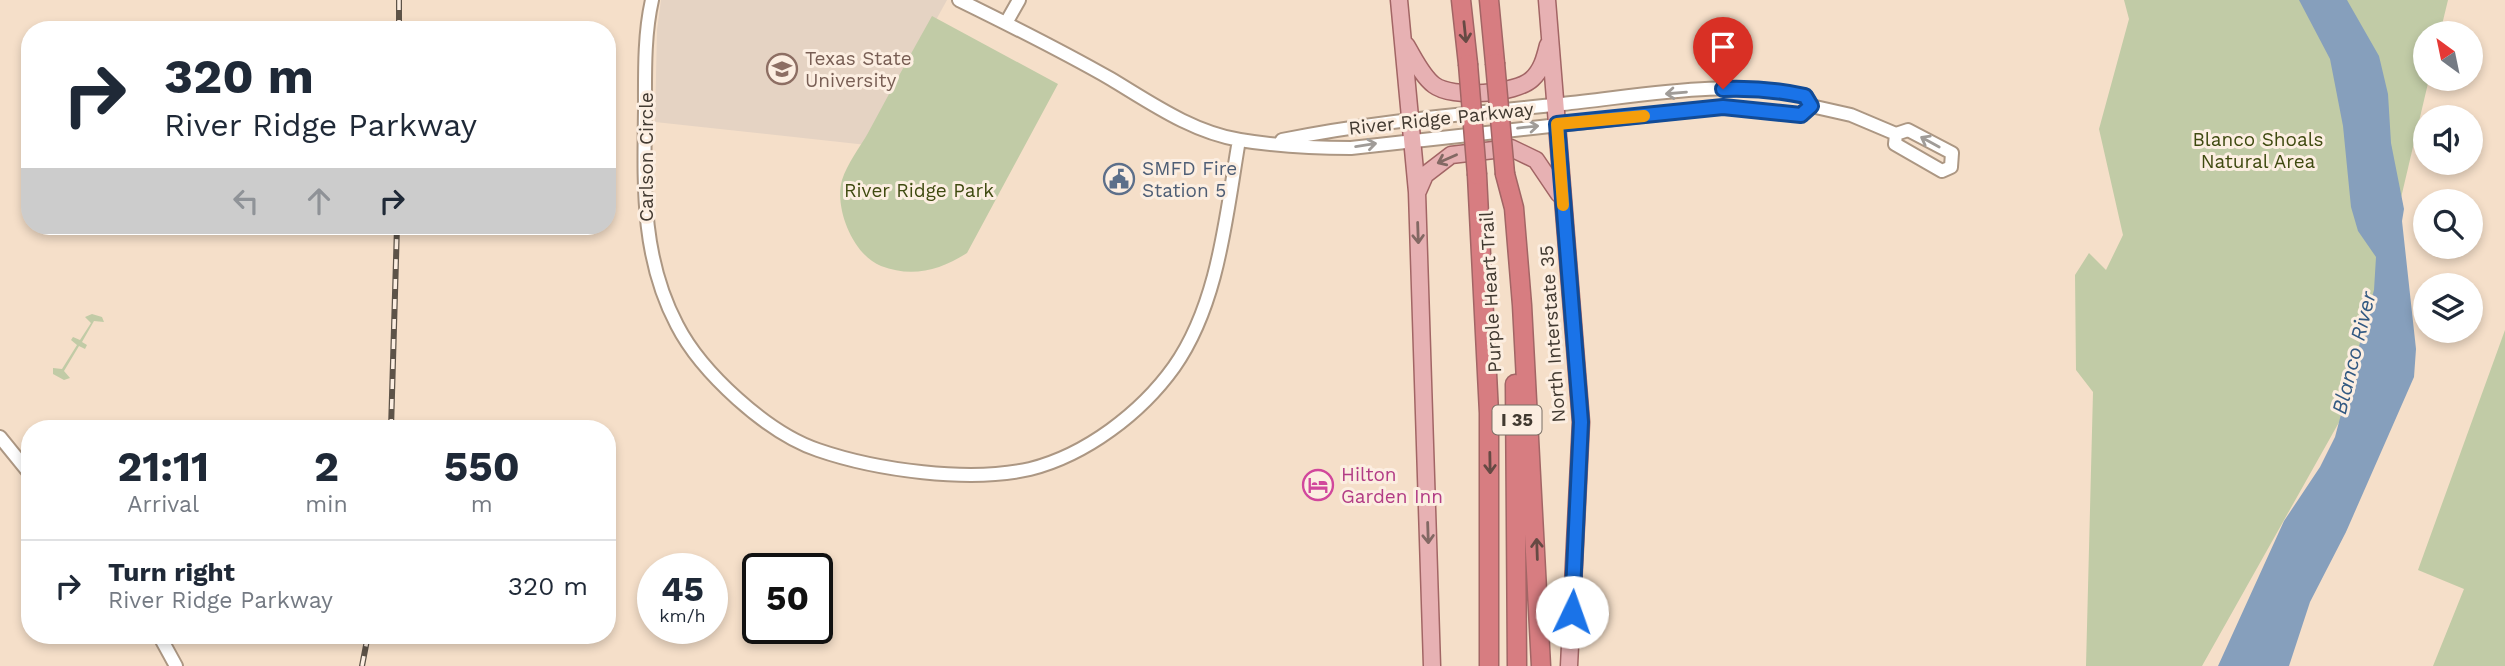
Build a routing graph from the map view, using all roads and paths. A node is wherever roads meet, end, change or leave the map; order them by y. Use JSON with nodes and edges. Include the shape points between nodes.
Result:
{"nodes":[{"id":1,"x":652,"y":0,"type":"edge"},
{"id":2,"x":960,"y":0,"type":"edge"},
{"id":3,"x":1019,"y":0,"type":"edge"},
{"id":4,"x":1399,"y":0,"type":"edge"},
{"id":5,"x":1461,"y":0,"type":"edge"},
{"id":6,"x":1489,"y":0,"type":"edge"},
{"id":7,"x":1547,"y":0,"type":"edge"},
{"id":8,"x":1006,"y":23,"type":"junction"},
{"id":9,"x":1551,"y":31,"type":"junction"},
{"id":10,"x":1403,"y":40,"type":"junction"},
{"id":11,"x":1556,"y":105,"type":"junction"},
{"id":12,"x":1811,"y":106,"type":"junction"},
{"id":13,"x":1410,"y":120,"type":"junction"},
{"id":14,"x":1557,"y":124,"type":"junction"},
{"id":15,"x":1896,"y":134,"type":"dead end"},
{"id":16,"x":1238,"y":140,"type":"junction"},
{"id":17,"x":1411,"y":140,"type":"junction"},
{"id":18,"x":1274,"y":142,"type":"junction"},
{"id":19,"x":1505,"y":174,"type":"junction"},
{"id":20,"x":1417,"y":192,"type":"junction"},
{"id":21,"x":1562,"y":199,"type":"junction"},
{"id":22,"x":0,"y":437,"type":"edge"},
{"id":23,"x":21,"y":463,"type":"edge"},
{"id":24,"x":164,"y":644,"type":"edge"},
{"id":25,"x":176,"y":666,"type":"edge"},
{"id":26,"x":1432,"y":666,"type":"edge"},
{"id":27,"x":1489,"y":666,"type":"edge"},
{"id":28,"x":1517,"y":666,"type":"edge"},
{"id":29,"x":1541,"y":666,"type":"edge"},
{"id":30,"x":1569,"y":666,"type":"edge"}],
"edges":[{"from":1,"to":16,"type":"street","name":"Carlson Circle","via":[[646,85],[646,229],[658,284],[677,327],[717,382],[755,412],[817,450],[883,467],[991,474],[1031,468],[1072,454],[1149,396],[1174,367],[1211,287]]},
{"from":2,"to":8,"type":"street","name":"River Ridge Parkway"},
{"from":3,"to":8,"type":"street"},
{"from":4,"to":10,"type":"main road"},
{"from":5,"to":27,"type":"highway","name":"Purple Heart Trail","number":"I 35","one_way":true,"bridge":true,"via":[[1477,175],[1489,413]]},
{"from":6,"to":19,"type":"highway","name":"Purple Heart Trail","number":"I 35","bridge":true},
{"from":7,"to":9,"type":"main road","name":"North Interstate 35"},
{"from":8,"to":16,"type":"street","name":"River Ridge Parkway","via":[[1152,106]]},
{"from":9,"to":10,"type":"main road","via":[[1544,63],[1521,88],[1453,94],[1434,85]]},
{"from":9,"to":11,"type":"main road","name":"North Interstate 35"},
{"from":10,"to":13,"type":"main road"},
{"from":12,"to":11,"type":"street","name":"River Ridge Parkway","one_way":true,"via":[[1805,96],[1743,88]]},
{"from":11,"to":13,"type":"street","name":"River Ridge Parkway"},
{"from":11,"to":14,"type":"main road","name":"North Interstate 35"},
{"from":12,"to":14,"type":"street","name":"River Ridge Parkway","via":[[1801,115],[1723,107]]},
{"from":12,"to":15,"type":"street","name":"River Ridge Parkway","via":[[1851,115]]},
{"from":13,"to":17,"type":"main road"},
{"from":13,"to":18,"type":"street","name":"River Ridge Parkway"},
{"from":17,"to":14,"type":"street","name":"River Ridge Parkway","one_way":true},
{"from":14,"to":21,"type":"main road","name":"North Interstate 35"},
{"from":16,"to":18,"type":"street","name":"River Ridge Parkway"},
{"from":18,"to":17,"type":"street","name":"River Ridge Parkway","one_way":true,"via":[[1323,148]]},
{"from":17,"to":20,"type":"main road"},
{"from":19,"to":28,"type":"highway","name":"Purple Heart Trail","number":"I 35","via":[[1517,445]]},
{"from":29,"to":19,"type":"highway","one_way":true,"via":[[1522,305],[1514,208]]},
{"from":21,"to":20,"type":"main road","one_way":true,"via":[[1544,168],[1511,148],[1451,155],[1425,175]]},
{"from":20,"to":26,"type":"main road","one_way":true},
{"from":21,"to":30,"type":"main road","name":"North Interstate 35","via":[[1581,422]]},
{"from":22,"to":23,"type":"street"},
{"from":24,"to":25,"type":"street"}]}
